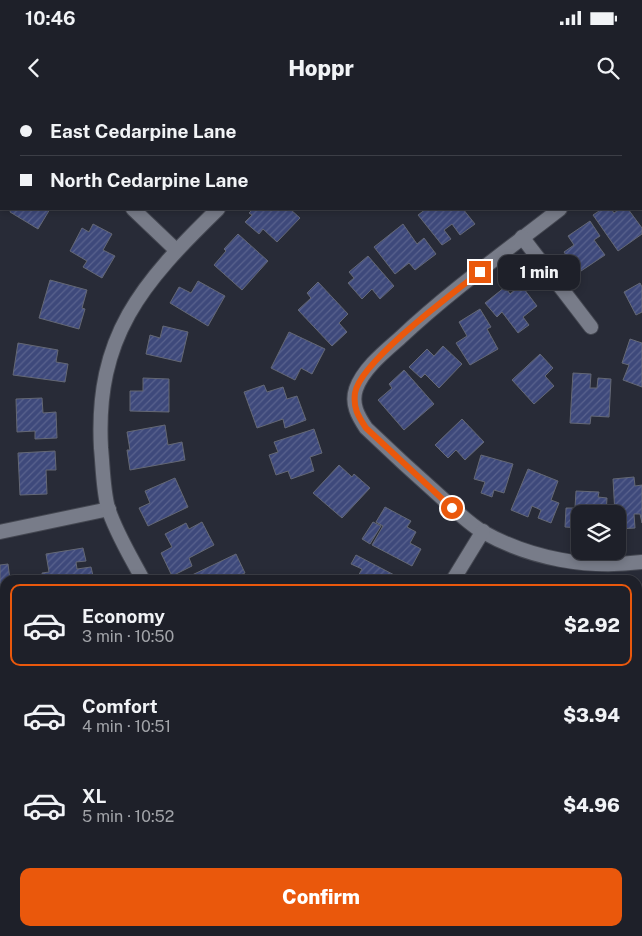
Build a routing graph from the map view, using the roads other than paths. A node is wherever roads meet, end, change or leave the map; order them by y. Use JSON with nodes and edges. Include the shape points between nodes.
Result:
{"nodes":[{"id":1,"x":134,"y":210,"type":"edge"},
{"id":2,"x":217,"y":210,"type":"edge"},
{"id":3,"x":559,"y":210,"type":"edge"},
{"id":4,"x":522,"y":238,"type":"junction"},
{"id":5,"x":176,"y":250,"type":"junction"},
{"id":6,"x":591,"y":327,"type":"dead end"},
{"id":7,"x":108,"y":509,"type":"junction"},
{"id":8,"x":0,"y":532,"type":"edge"},
{"id":9,"x":482,"y":532,"type":"junction"},
{"id":10,"x":642,"y":562,"type":"edge"},
{"id":11,"x":140,"y":575,"type":"edge"},
{"id":12,"x":456,"y":575,"type":"edge"}],
"edges":[{"from":1,"to":5,"type":"street"},
{"from":2,"to":5,"type":"street"},
{"from":3,"to":4,"type":"street"},
{"from":4,"to":6,"type":"street"},
{"from":4,"to":9,"type":"street","via":[[422,317],[388,348],[357,387],[355,407],[366,428]]},
{"from":5,"to":7,"type":"street","via":[[130,310],[112,352],[104,386],[101,433]]},
{"from":7,"to":8,"type":"street"},
{"from":7,"to":11,"type":"street"},
{"from":9,"to":10,"type":"street","via":[[535,554],[566,562],[613,565]]},
{"from":9,"to":12,"type":"street"}]}
